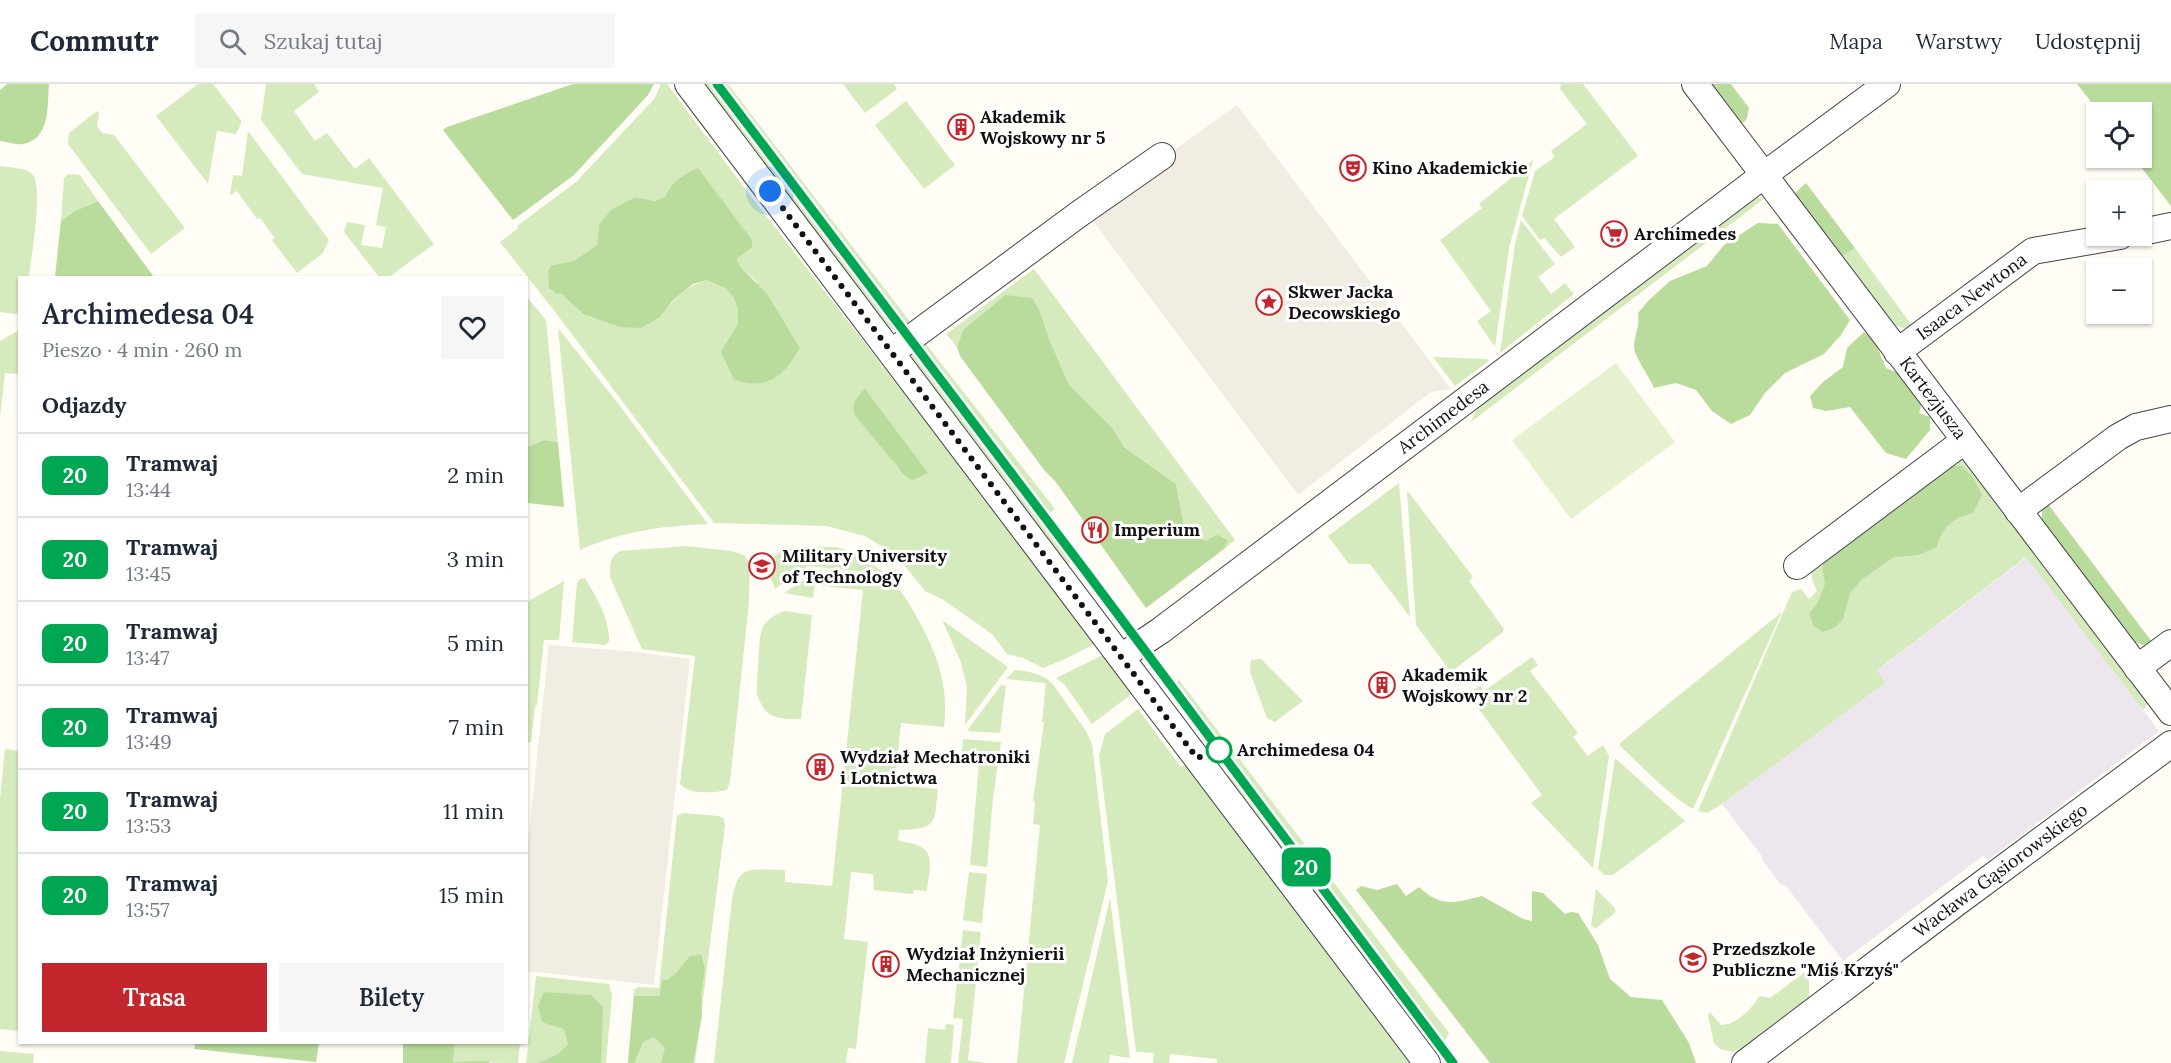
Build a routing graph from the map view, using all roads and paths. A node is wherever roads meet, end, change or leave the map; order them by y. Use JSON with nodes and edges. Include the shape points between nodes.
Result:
{"nodes":[{"id":1,"x":688,"y":84,"type":"edge"},
{"id":2,"x":1695,"y":84,"type":"edge"},
{"id":3,"x":1887,"y":84,"type":"edge"},
{"id":4,"x":1161,"y":156,"type":"dead end"},
{"id":5,"x":1764,"y":175,"type":"junction"},
{"id":6,"x":2171,"y":226,"type":"edge"},
{"id":7,"x":2152,"y":230,"type":"edge"},
{"id":8,"x":2086,"y":242,"type":"edge"},
{"id":9,"x":892,"y":352,"type":"junction"},
{"id":10,"x":1897,"y":352,"type":"junction"},
{"id":11,"x":2171,"y":419,"type":"edge"},
{"id":12,"x":1964,"y":441,"type":"junction"},
{"id":13,"x":2018,"y":511,"type":"junction"},
{"id":14,"x":1797,"y":566,"type":"dead end"},
{"id":15,"x":2171,"y":643,"type":"edge"},
{"id":16,"x":1121,"y":657,"type":"junction"},
{"id":17,"x":2137,"y":668,"type":"junction"},
{"id":18,"x":2171,"y":712,"type":"edge"},
{"id":19,"x":2171,"y":744,"type":"edge"},
{"id":20,"x":1427,"y":1063,"type":"edge"},
{"id":21,"x":1745,"y":1063,"type":"edge"}],
"edges":[{"from":1,"to":9,"type":"street"},
{"from":2,"to":5,"type":"street","name":"Kartezjusza"},
{"from":3,"to":5,"type":"street","name":"Archimedesa"},
{"from":4,"to":9,"type":"street"},
{"from":5,"to":10,"type":"street","name":"Kartezjusza"},
{"from":5,"to":16,"type":"street","name":"Archimedesa"},
{"from":6,"to":7,"type":"street"},
{"from":8,"to":10,"type":"street","name":"Isaaca Newtona","via":[[2033,251]]},
{"from":9,"to":16,"type":"street"},
{"from":10,"to":12,"type":"street","name":"Kartezjusza"},
{"from":11,"to":13,"type":"street","via":[[2136,427],[2118,436]]},
{"from":12,"to":13,"type":"street","name":"Kartezjusza"},
{"from":12,"to":14,"type":"street"},
{"from":13,"to":17,"type":"street","name":"Kartezjusza"},
{"from":15,"to":17,"type":"street"},
{"from":16,"to":20,"type":"street"},
{"from":17,"to":18,"type":"street","name":"Kartezjusza"},
{"from":19,"to":21,"type":"street","name":"Wacława Gąsiorowskiego"}]}
